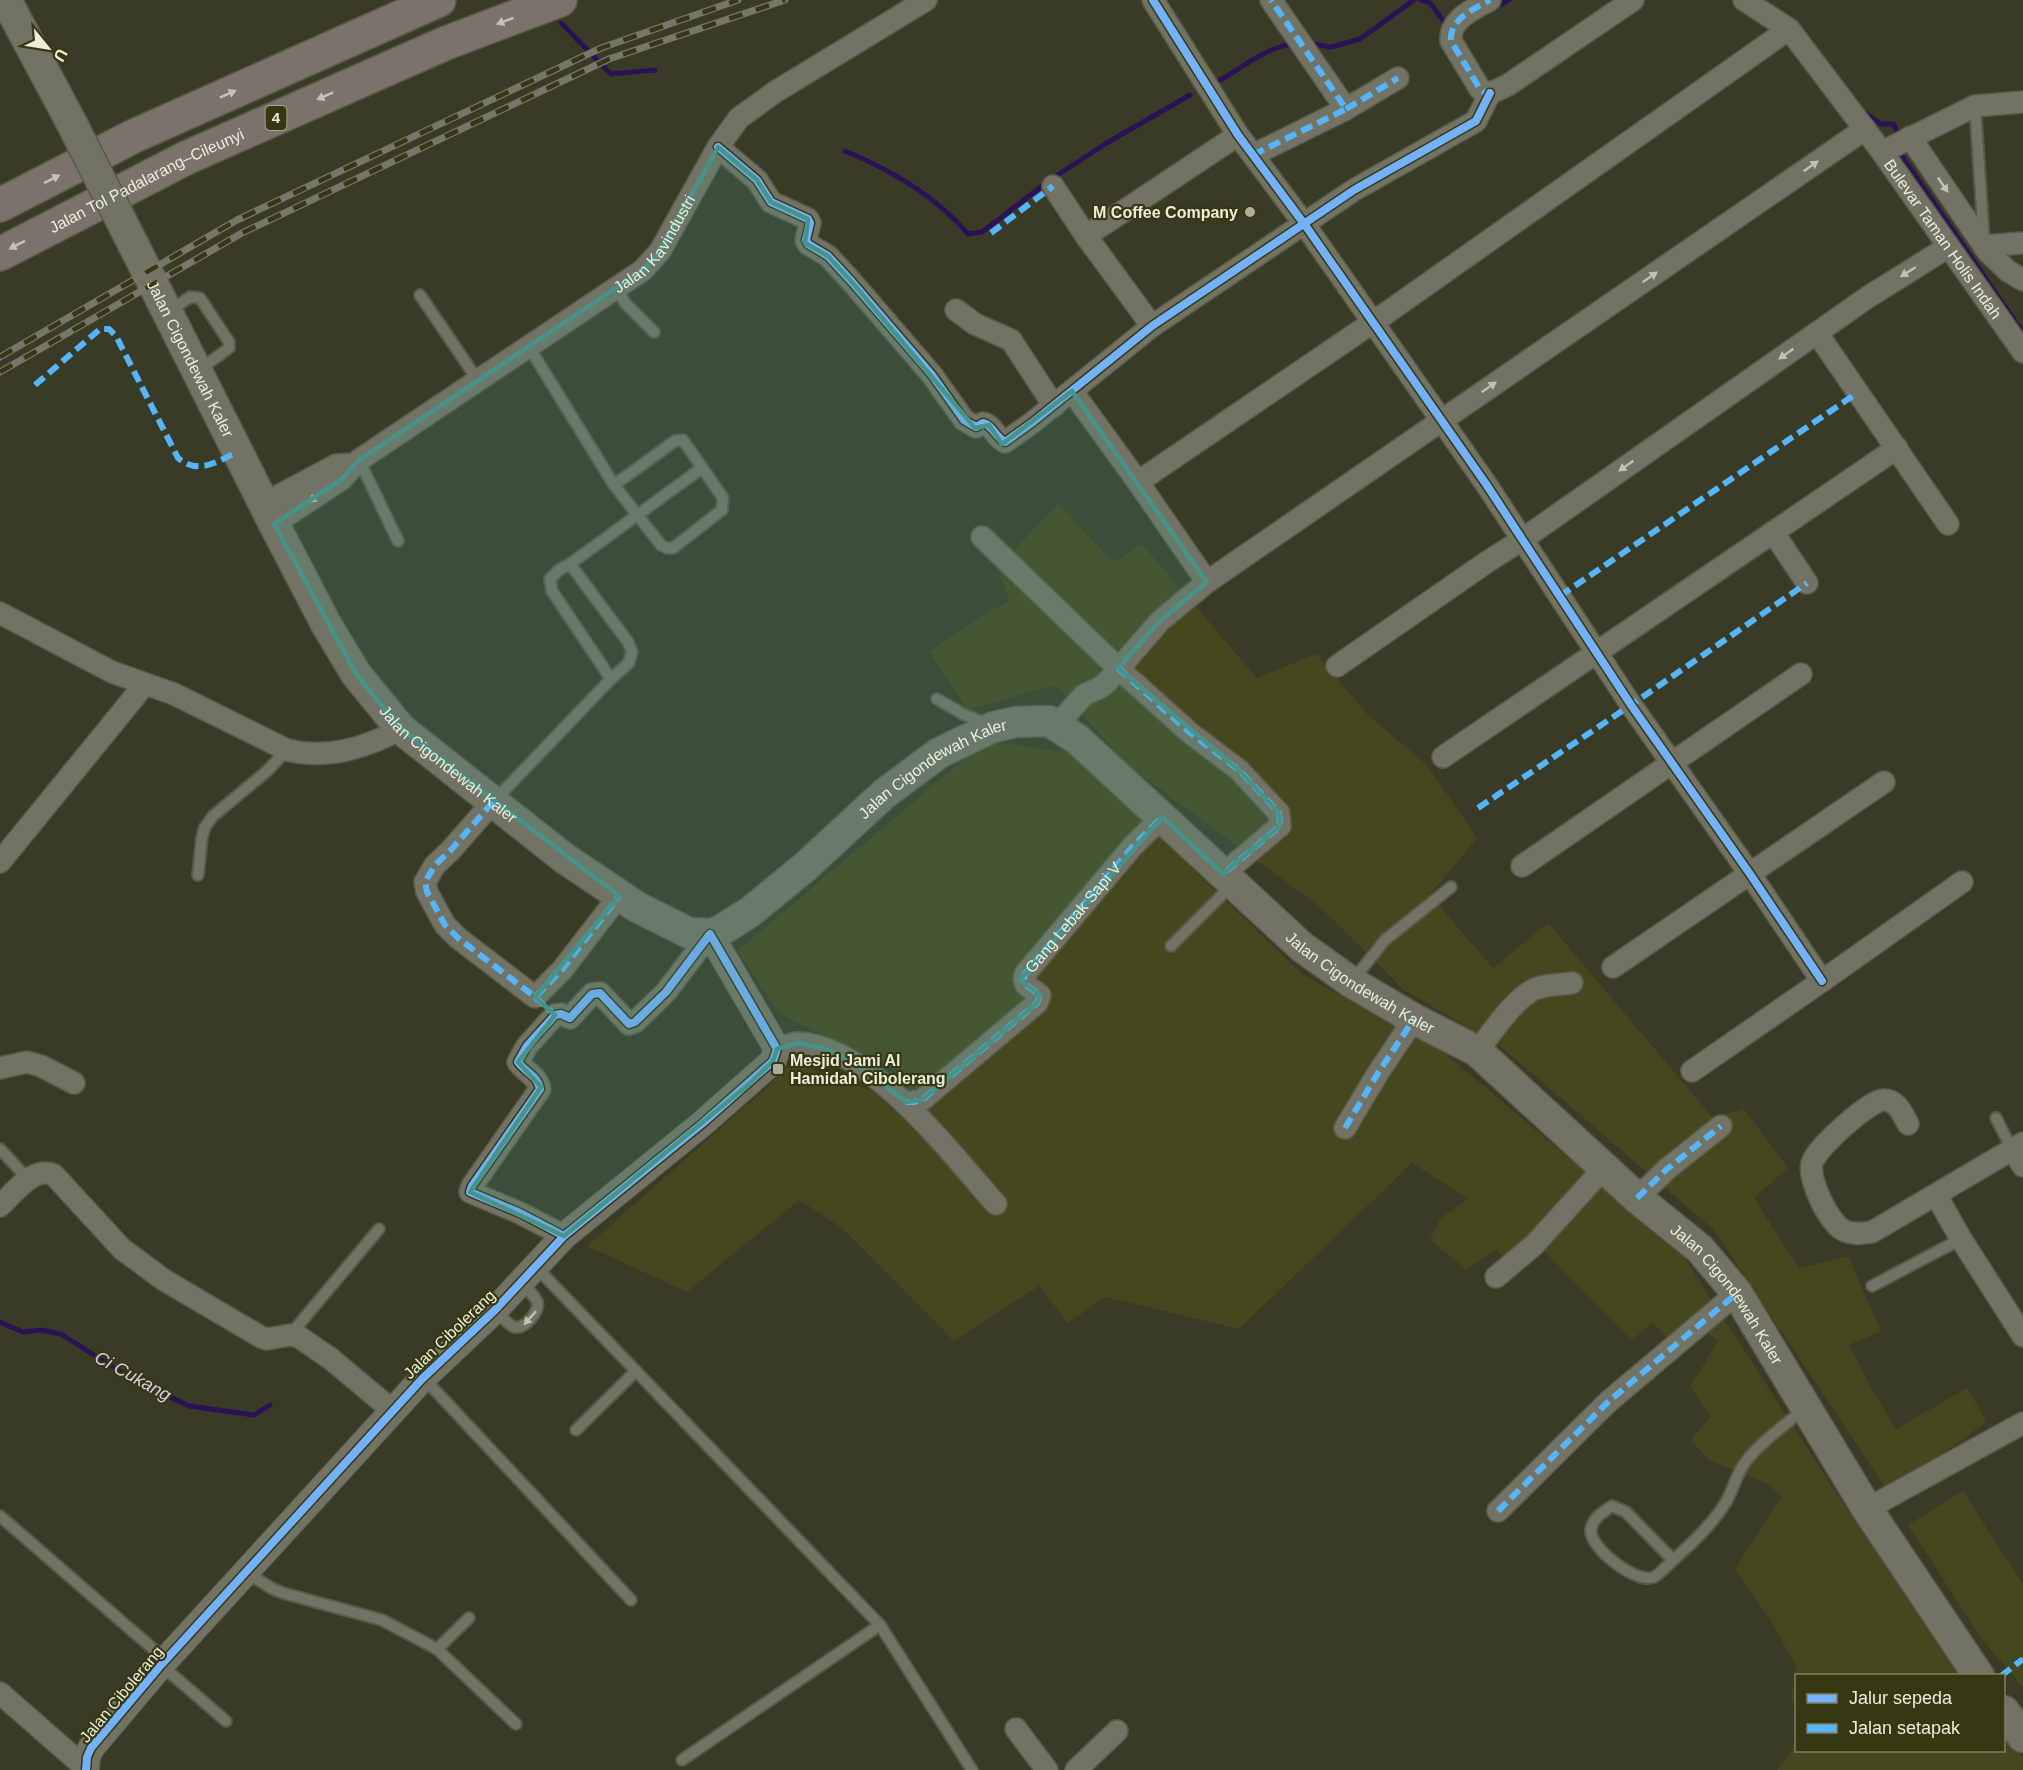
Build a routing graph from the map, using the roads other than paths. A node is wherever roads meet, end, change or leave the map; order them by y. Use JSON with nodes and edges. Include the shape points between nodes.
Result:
{"nodes":[{"id":1,"x":6,"y":0,"type":"edge"},
{"id":2,"x":439,"y":0,"type":"edge"},
{"id":3,"x":560,"y":0,"type":"edge"},
{"id":4,"x":926,"y":0,"type":"edge"},
{"id":5,"x":1153,"y":0,"type":"edge"},
{"id":6,"x":1271,"y":0,"type":"edge"},
{"id":7,"x":1633,"y":0,"type":"edge"},
{"id":8,"x":1744,"y":0,"type":"edge"},
{"id":9,"x":1485,"y":1,"type":"edge"},
{"id":10,"x":1789,"y":29,"type":"junction"},
{"id":11,"x":1398,"y":78,"type":"dead end"},
{"id":12,"x":1490,"y":93,"type":"junction"},
{"id":13,"x":2023,"y":102,"type":"edge"},
{"id":14,"x":1975,"y":106,"type":"junction"},
{"id":15,"x":1346,"y":109,"type":"junction"},
{"id":16,"x":1865,"y":129,"type":"junction"},
{"id":17,"x":1238,"y":135,"type":"junction"},
{"id":18,"x":1910,"y":137,"type":"junction"},
{"id":19,"x":718,"y":147,"type":"junction"},
{"id":20,"x":1881,"y":152,"type":"junction"},
{"id":21,"x":1253,"y":155,"type":"junction"},
{"id":22,"x":1053,"y":186,"type":"dead end"},
{"id":23,"x":0,"y":205,"type":"edge"},
{"id":24,"x":1305,"y":225,"type":"junction"},
{"id":25,"x":1086,"y":236,"type":"junction"},
{"id":26,"x":2023,"y":243,"type":"edge"},
{"id":27,"x":1984,"y":246,"type":"junction"},
{"id":28,"x":1948,"y":247,"type":"junction"},
{"id":29,"x":0,"y":254,"type":"edge"},
{"id":30,"x":2023,"y":280,"type":"edge"},
{"id":31,"x":616,"y":289,"type":"junction"},
{"id":32,"x":420,"y":295,"type":"dead end"},
{"id":33,"x":956,"y":310,"type":"dead end"},
{"id":34,"x":167,"y":313,"type":"junction"},
{"id":35,"x":1372,"y":323,"type":"junction"},
{"id":36,"x":1152,"y":326,"type":"junction"},
{"id":37,"x":654,"y":332,"type":"dead end"},
{"id":38,"x":1817,"y":333,"type":"junction"},
{"id":39,"x":529,"y":347,"type":"junction"},
{"id":40,"x":2023,"y":352,"type":"edge"},
{"id":41,"x":197,"y":372,"type":"junction"},
{"id":42,"x":477,"y":379,"type":"junction"},
{"id":43,"x":1072,"y":391,"type":"junction"},
{"id":44,"x":1054,"y":406,"type":"junction"},
{"id":45,"x":1441,"y":420,"type":"junction"},
{"id":46,"x":1897,"y":448,"type":"junction"},
{"id":47,"x":356,"y":462,"type":"junction"},
{"id":48,"x":702,"y":468,"type":"junction"},
{"id":49,"x":1138,"y":482,"type":"junction"},
{"id":50,"x":614,"y":485,"type":"junction"},
{"id":51,"x":268,"y":514,"type":"junction"},
{"id":52,"x":638,"y":514,"type":"junction"},
{"id":53,"x":1948,"y":524,"type":"dead end"},
{"id":54,"x":1773,"y":532,"type":"junction"},
{"id":55,"x":982,"y":537,"type":"dead end"},
{"id":56,"x":1522,"y":539,"type":"junction"},
{"id":57,"x":398,"y":542,"type":"dead end"},
{"id":58,"x":570,"y":564,"type":"junction"},
{"id":59,"x":1207,"y":582,"type":"junction"},
{"id":60,"x":1807,"y":583,"type":"dead end"},
{"id":61,"x":0,"y":613,"type":"edge"},
{"id":62,"x":1597,"y":652,"type":"junction"},
{"id":63,"x":1337,"y":666,"type":"dead end"},
{"id":64,"x":1118,"y":668,"type":"junction"},
{"id":65,"x":1801,"y":674,"type":"dead end"},
{"id":66,"x":611,"y":679,"type":"junction"},
{"id":67,"x":145,"y":684,"type":"junction"},
{"id":68,"x":937,"y":699,"type":"dead end"},
{"id":69,"x":1057,"y":724,"type":"junction"},
{"id":70,"x":993,"y":726,"type":"junction"},
{"id":71,"x":401,"y":729,"type":"junction"},
{"id":72,"x":287,"y":750,"type":"junction"},
{"id":73,"x":1443,"y":757,"type":"dead end"},
{"id":74,"x":1671,"y":762,"type":"junction"},
{"id":75,"x":1884,"y":782,"type":"dead end"},
{"id":76,"x":493,"y":802,"type":"junction"},
{"id":77,"x":1162,"y":817,"type":"junction"},
{"id":78,"x":0,"y":862,"type":"edge"},
{"id":79,"x":1522,"y":866,"type":"dead end"},
{"id":80,"x":1750,"y":874,"type":"junction"},
{"id":81,"x":198,"y":875,"type":"dead end"},
{"id":82,"x":1228,"y":879,"type":"junction"},
{"id":83,"x":1962,"y":882,"type":"dead end"},
{"id":84,"x":1451,"y":887,"type":"dead end"},
{"id":85,"x":619,"y":896,"type":"junction"},
{"id":86,"x":710,"y":934,"type":"junction"},
{"id":87,"x":1171,"y":946,"type":"dead end"},
{"id":88,"x":1613,"y":967,"type":"dead end"},
{"id":89,"x":1822,"y":981,"type":"junction"},
{"id":90,"x":1351,"y":982,"type":"junction"},
{"id":91,"x":1572,"y":983,"type":"dead end"},
{"id":92,"x":535,"y":997,"type":"junction"},
{"id":93,"x":555,"y":1015,"type":"junction"},
{"id":94,"x":1414,"y":1019,"type":"junction"},
{"id":95,"x":777,"y":1049,"type":"junction"},
{"id":96,"x":1477,"y":1051,"type":"junction"},
{"id":97,"x":0,"y":1068,"type":"edge"},
{"id":98,"x":1692,"y":1071,"type":"dead end"},
{"id":99,"x":74,"y":1083,"type":"dead end"},
{"id":100,"x":906,"y":1102,"type":"junction"},
{"id":101,"x":1996,"y":1118,"type":"dead end"},
{"id":102,"x":1908,"y":1124,"type":"dead end"},
{"id":103,"x":1721,"y":1126,"type":"dead end"},
{"id":104,"x":1346,"y":1128,"type":"dead end"},
{"id":105,"x":0,"y":1149,"type":"edge"},
{"id":106,"x":2019,"y":1152,"type":"edge"},
{"id":107,"x":1604,"y":1168,"type":"junction"},
{"id":108,"x":28,"y":1179,"type":"junction"},
{"id":109,"x":1936,"y":1195,"type":"junction"},
{"id":110,"x":1636,"y":1198,"type":"junction"},
{"id":111,"x":996,"y":1204,"type":"dead end"},
{"id":112,"x":0,"y":1206,"type":"edge"},
{"id":113,"x":379,"y":1229,"type":"dead end"},
{"id":114,"x":564,"y":1236,"type":"junction"},
{"id":115,"x":1961,"y":1239,"type":"junction"},
{"id":116,"x":529,"y":1274,"type":"junction"},
{"id":117,"x":1496,"y":1277,"type":"dead end"},
{"id":118,"x":1872,"y":1286,"type":"dead end"},
{"id":119,"x":1737,"y":1293,"type":"junction"},
{"id":120,"x":290,"y":1335,"type":"junction"},
{"id":121,"x":2023,"y":1336,"type":"edge"},
{"id":122,"x":636,"y":1371,"type":"junction"},
{"id":123,"x":422,"y":1379,"type":"junction"},
{"id":124,"x":1807,"y":1406,"type":"junction"},
{"id":125,"x":392,"y":1410,"type":"junction"},
{"id":126,"x":2023,"y":1423,"type":"edge"},
{"id":127,"x":576,"y":1430,"type":"dead end"},
{"id":128,"x":1867,"y":1509,"type":"junction"},
{"id":129,"x":1498,"y":1510,"type":"dead end"},
{"id":130,"x":0,"y":1516,"type":"edge"},
{"id":131,"x":1674,"y":1560,"type":"junction"},
{"id":132,"x":246,"y":1572,"type":"junction"},
{"id":133,"x":631,"y":1600,"type":"dead end"},
{"id":134,"x":469,"y":1618,"type":"dead end"},
{"id":135,"x":880,"y":1625,"type":"junction"},
{"id":136,"x":437,"y":1649,"type":"junction"},
{"id":137,"x":164,"y":1663,"type":"junction"},
{"id":138,"x":1978,"y":1674,"type":"edge"},
{"id":139,"x":0,"y":1693,"type":"edge"},
{"id":140,"x":2005,"y":1712,"type":"edge"},
{"id":141,"x":225,"y":1721,"type":"dead end"},
{"id":142,"x":516,"y":1724,"type":"dead end"},
{"id":143,"x":1017,"y":1729,"type":"dead end"},
{"id":144,"x":1117,"y":1731,"type":"dead end"},
{"id":145,"x":2023,"y":1737,"type":"edge"},
{"id":146,"x":682,"y":1760,"type":"dead end"},
{"id":147,"x":87,"y":1770,"type":"edge"},
{"id":148,"x":972,"y":1770,"type":"edge"},
{"id":149,"x":1047,"y":1770,"type":"edge"},
{"id":150,"x":1076,"y":1770,"type":"edge"}],
"edges":[{"from":1,"to":34,"type":"main road","name":"Jalan Cigondewah Kaler","bridge":true},
{"from":23,"to":2,"type":"highway","one_way":true,"via":[[134,136]]},
{"from":3,"to":29,"type":"highway","name":"Jalan Tol Padalarang–Cileunyi","number":"4","one_way":true,"via":[[446,43],[186,158]]},
{"from":4,"to":19,"type":"street","name":"Jalan Kavindustri","via":[[775,92],[739,118]]},
{"from":5,"to":17,"type":"street"},
{"from":6,"to":15,"type":"street"},
{"from":7,"to":12,"type":"street","via":[[1508,86]]},
{"from":8,"to":10,"type":"street"},
{"from":9,"to":12,"type":"street","via":[[1462,15],[1450,35],[1480,89]]},
{"from":10,"to":16,"type":"street"},
{"from":10,"to":35,"type":"street"},
{"from":11,"to":15,"type":"street"},
{"from":12,"to":24,"type":"street","via":[[1476,121],[1354,190]]},
{"from":13,"to":14,"type":"street"},
{"from":14,"to":18,"type":"street","name":"Bulevar Taman Holis Indah"},
{"from":14,"to":27,"type":"lane"},
{"from":15,"to":21,"type":"street"},
{"from":16,"to":20,"type":"street"},
{"from":45,"to":16,"type":"street","one_way":true},
{"from":17,"to":21,"type":"street"},
{"from":17,"to":25,"type":"street"},
{"from":18,"to":20,"type":"street","name":"Bulevar Taman Holis Indah"},
{"from":18,"to":27,"type":"street","name":"Bulevar Taman Holis Indah","one_way":true},
{"from":19,"to":31,"type":"street","name":"Jalan Kavindustri","via":[[660,251],[643,270]]},
{"from":19,"to":44,"type":"street","via":[[757,180],[771,202],[808,219],[808,244],[828,256],[852,282],[932,375],[964,420],[976,428],[983,423],[990,425],[1005,442]]},
{"from":20,"to":28,"type":"street","name":"Bulevar Taman Holis Indah"},
{"from":21,"to":24,"type":"street"},
{"from":22,"to":25,"type":"street"},
{"from":24,"to":35,"type":"street"},
{"from":24,"to":36,"type":"street"},
{"from":25,"to":36,"type":"street"},
{"from":26,"to":27,"type":"street"},
{"from":27,"to":30,"type":"street","name":"Bulevar Taman Holis Indah","via":[[1999,264]]},
{"from":28,"to":38,"type":"street","one_way":true},
{"from":28,"to":40,"type":"street","name":"Bulevar Taman Holis Indah"},
{"from":31,"to":37,"type":"lane"},
{"from":31,"to":39,"type":"street","name":"Jalan Kavindustri"},
{"from":32,"to":42,"type":"lane"},
{"from":33,"to":44,"type":"street","via":[[975,324],[1011,340]]},
{"from":34,"to":41,"type":"main road","name":"Jalan Cigondewah Kaler"},
{"from":34,"to":41,"type":"lane","via":[[190,297],[200,298],[229,342],[225,352]]},
{"from":35,"to":45,"type":"street"},
{"from":35,"to":49,"type":"street"},
{"from":36,"to":43,"type":"street"},
{"from":38,"to":46,"type":"street"},
{"from":38,"to":56,"type":"street","one_way":true},
{"from":39,"to":42,"type":"street","name":"Jalan Kavindustri"},
{"from":39,"to":50,"type":"lane"},
{"from":41,"to":51,"type":"main road","name":"Jalan Cigondewah Kaler"},
{"from":42,"to":47,"type":"street","name":"Jalan Kavindustri"},
{"from":43,"to":44,"type":"street"},
{"from":43,"to":49,"type":"street"},
{"from":45,"to":56,"type":"street"},
{"from":45,"to":59,"type":"street"},
{"from":46,"to":53,"type":"street"},
{"from":46,"to":54,"type":"street"},
{"from":47,"to":51,"type":"street","name":"Jalan Kavindustri","via":[[342,479]]},
{"from":47,"to":57,"type":"lane"},
{"from":48,"to":50,"type":"lane","via":[[683,440],[675,441]]},
{"from":48,"to":52,"type":"lane"},
{"from":48,"to":52,"type":"lane","via":[[723,498],[722,510],[673,548],[661,545]]},
{"from":49,"to":59,"type":"street"},
{"from":50,"to":52,"type":"lane"},
{"from":51,"to":71,"type":"main road","name":"Jalan Cigondewah Kaler","via":[[356,674]]},
{"from":52,"to":58,"type":"lane"},
{"from":54,"to":60,"type":"street"},
{"from":54,"to":62,"type":"street"},
{"from":55,"to":64,"type":"street"},
{"from":56,"to":62,"type":"street"},
{"from":56,"to":63,"type":"street"},
{"from":58,"to":66,"type":"lane","via":[[550,579],[552,591]]},
{"from":58,"to":66,"type":"lane","via":[[632,652],[629,663]]},
{"from":59,"to":64,"type":"street","via":[[1160,621]]},
{"from":61,"to":67,"type":"street","via":[[112,672]]},
{"from":62,"to":73,"type":"street"},
{"from":62,"to":74,"type":"street"},
{"from":64,"to":69,"type":"street","via":[[1101,687],[1084,695]]},
{"from":64,"to":82,"type":"street","via":[[1189,732],[1239,770],[1279,813],[1280,826]]},
{"from":65,"to":74,"type":"street"},
{"from":66,"to":76,"type":"lane"},
{"from":67,"to":72,"type":"street","via":[[174,694]]},
{"from":67,"to":78,"type":"street"},
{"from":68,"to":70,"type":"lane"},
{"from":69,"to":70,"type":"main road","name":"Jalan Cigondewah Kaler","via":[[1041,720]]},
{"from":69,"to":77,"type":"main road","name":"Jalan Cigondewah Kaler"},
{"from":70,"to":86,"type":"main road","name":"Jalan Cigondewah Kaler","via":[[939,753],[884,794],[750,912]]},
{"from":71,"to":72,"type":"street","via":[[380,740],[336,753]]},
{"from":71,"to":76,"type":"main road","name":"Jalan Cigondewah Kaler"},
{"from":72,"to":81,"type":"lane","via":[[205,827]]},
{"from":74,"to":79,"type":"street"},
{"from":74,"to":80,"type":"street"},
{"from":75,"to":80,"type":"street"},
{"from":76,"to":85,"type":"main road","name":"Jalan Cigondewah Kaler"},
{"from":76,"to":92,"type":"street","via":[[435,864],[425,882],[427,892],[445,925],[458,938]]},
{"from":77,"to":82,"type":"main road","name":"Jalan Cigondewah Kaler"},
{"from":77,"to":100,"type":"street","name":"Gang Lebak Sapi V","via":[[1132,847],[1025,975],[1026,985],[1040,995],[1037,1003],[921,1100]]},
{"from":80,"to":88,"type":"street"},
{"from":80,"to":89,"type":"street"},
{"from":82,"to":87,"type":"lane"},
{"from":82,"to":90,"type":"main road","name":"Jalan Cigondewah Kaler","via":[[1302,947]]},
{"from":83,"to":89,"type":"street"},
{"from":84,"to":90,"type":"lane","via":[[1385,940]]},
{"from":85,"to":86,"type":"main road","name":"Jalan Cigondewah Kaler","via":[[689,933]]},
{"from":85,"to":92,"type":"street","via":[[562,970]]},
{"from":86,"to":93,"type":"street","via":[[666,992],[632,1024],[596,992],[570,1018]]},
{"from":86,"to":95,"type":"street"},
{"from":89,"to":98,"type":"street"},
{"from":90,"to":94,"type":"main road","name":"Jalan Cigondewah Kaler"},
{"from":91,"to":96,"type":"street","via":[[1531,991]]},
{"from":92,"to":93,"type":"street"},
{"from":93,"to":114,"type":"street","via":[[518,1062],[540,1089],[470,1192]]},
{"from":94,"to":96,"type":"main road","name":"Jalan Cigondewah Kaler"},
{"from":94,"to":104,"type":"street"},
{"from":95,"to":100,"type":"street","via":[[798,1043],[822,1048],[853,1062]]},
{"from":95,"to":114,"type":"street","name":"Jalan Cibolerang","via":[[774,1061],[712,1116]]},
{"from":96,"to":107,"type":"main road","name":"Jalan Cigondewah Kaler"},
{"from":97,"to":99,"type":"street","via":[[27,1062]]},
{"from":100,"to":111,"type":"street"},
{"from":101,"to":106,"type":"lane"},
{"from":102,"to":109,"type":"street","via":[[1891,1101],[1874,1103],[1820,1148],[1812,1164],[1816,1190],[1834,1223],[1857,1234],[1872,1232]]},
{"from":103,"to":110,"type":"street"},
{"from":105,"to":108,"type":"lane"},
{"from":106,"to":109,"type":"street"},
{"from":107,"to":110,"type":"main road","name":"Jalan Cigondewah Kaler"},
{"from":107,"to":117,"type":"street","via":[[1534,1245]]},
{"from":108,"to":112,"type":"street"},
{"from":108,"to":120,"type":"street","via":[[45,1172],[54,1175],[122,1249],[200,1302],[261,1337]]},
{"from":109,"to":115,"type":"street"},
{"from":110,"to":119,"type":"main road","name":"Jalan Cigondewah Kaler","via":[[1700,1249]]},
{"from":113,"to":120,"type":"lane"},
{"from":114,"to":116,"type":"street","name":"Jalan Cibolerang"},
{"from":115,"to":118,"type":"lane"},
{"from":115,"to":121,"type":"street"},
{"from":116,"to":122,"type":"lane"},
{"from":116,"to":123,"type":"street","name":"Jalan Cibolerang"},
{"from":119,"to":124,"type":"main road","name":"Jalan Cigondewah Kaler"},
{"from":119,"to":129,"type":"street","via":[[1608,1402]]},
{"from":120,"to":125,"type":"street","via":[[331,1359]]},
{"from":122,"to":127,"type":"lane"},
{"from":122,"to":135,"type":"lane"},
{"from":123,"to":125,"type":"street","name":"Jalan Cibolerang"},
{"from":123,"to":133,"type":"lane"},
{"from":124,"to":128,"type":"main road","name":"Jalan Cigondewah Kaler"},
{"from":124,"to":131,"type":"lane","via":[[1752,1454],[1722,1509]]},
{"from":125,"to":132,"type":"street","name":"Jalan Cibolerang"},
{"from":126,"to":128,"type":"street"},
{"from":128,"to":138,"type":"main road","name":"Jalan Cigondewah Kaler"},
{"from":130,"to":137,"type":"lane"},
{"from":131,"to":131,"type":"lane","via":[[1656,1576],[1638,1578],[1601,1551],[1591,1536],[1591,1527],[1612,1506],[1626,1512]]},
{"from":132,"to":136,"type":"lane","via":[[283,1593],[382,1620]]},
{"from":132,"to":137,"type":"street","name":"Jalan Cibolerang"},
{"from":134,"to":136,"type":"lane"},
{"from":135,"to":146,"type":"lane"},
{"from":135,"to":148,"type":"lane"},
{"from":136,"to":142,"type":"lane"},
{"from":137,"to":141,"type":"lane"},
{"from":137,"to":147,"type":"street","name":"Jalan Cibolerang","via":[[91,1748]]},
{"from":139,"to":147,"type":"street"},
{"from":140,"to":145,"type":"main road"},
{"from":143,"to":149,"type":"street"},
{"from":144,"to":150,"type":"street"}]}
